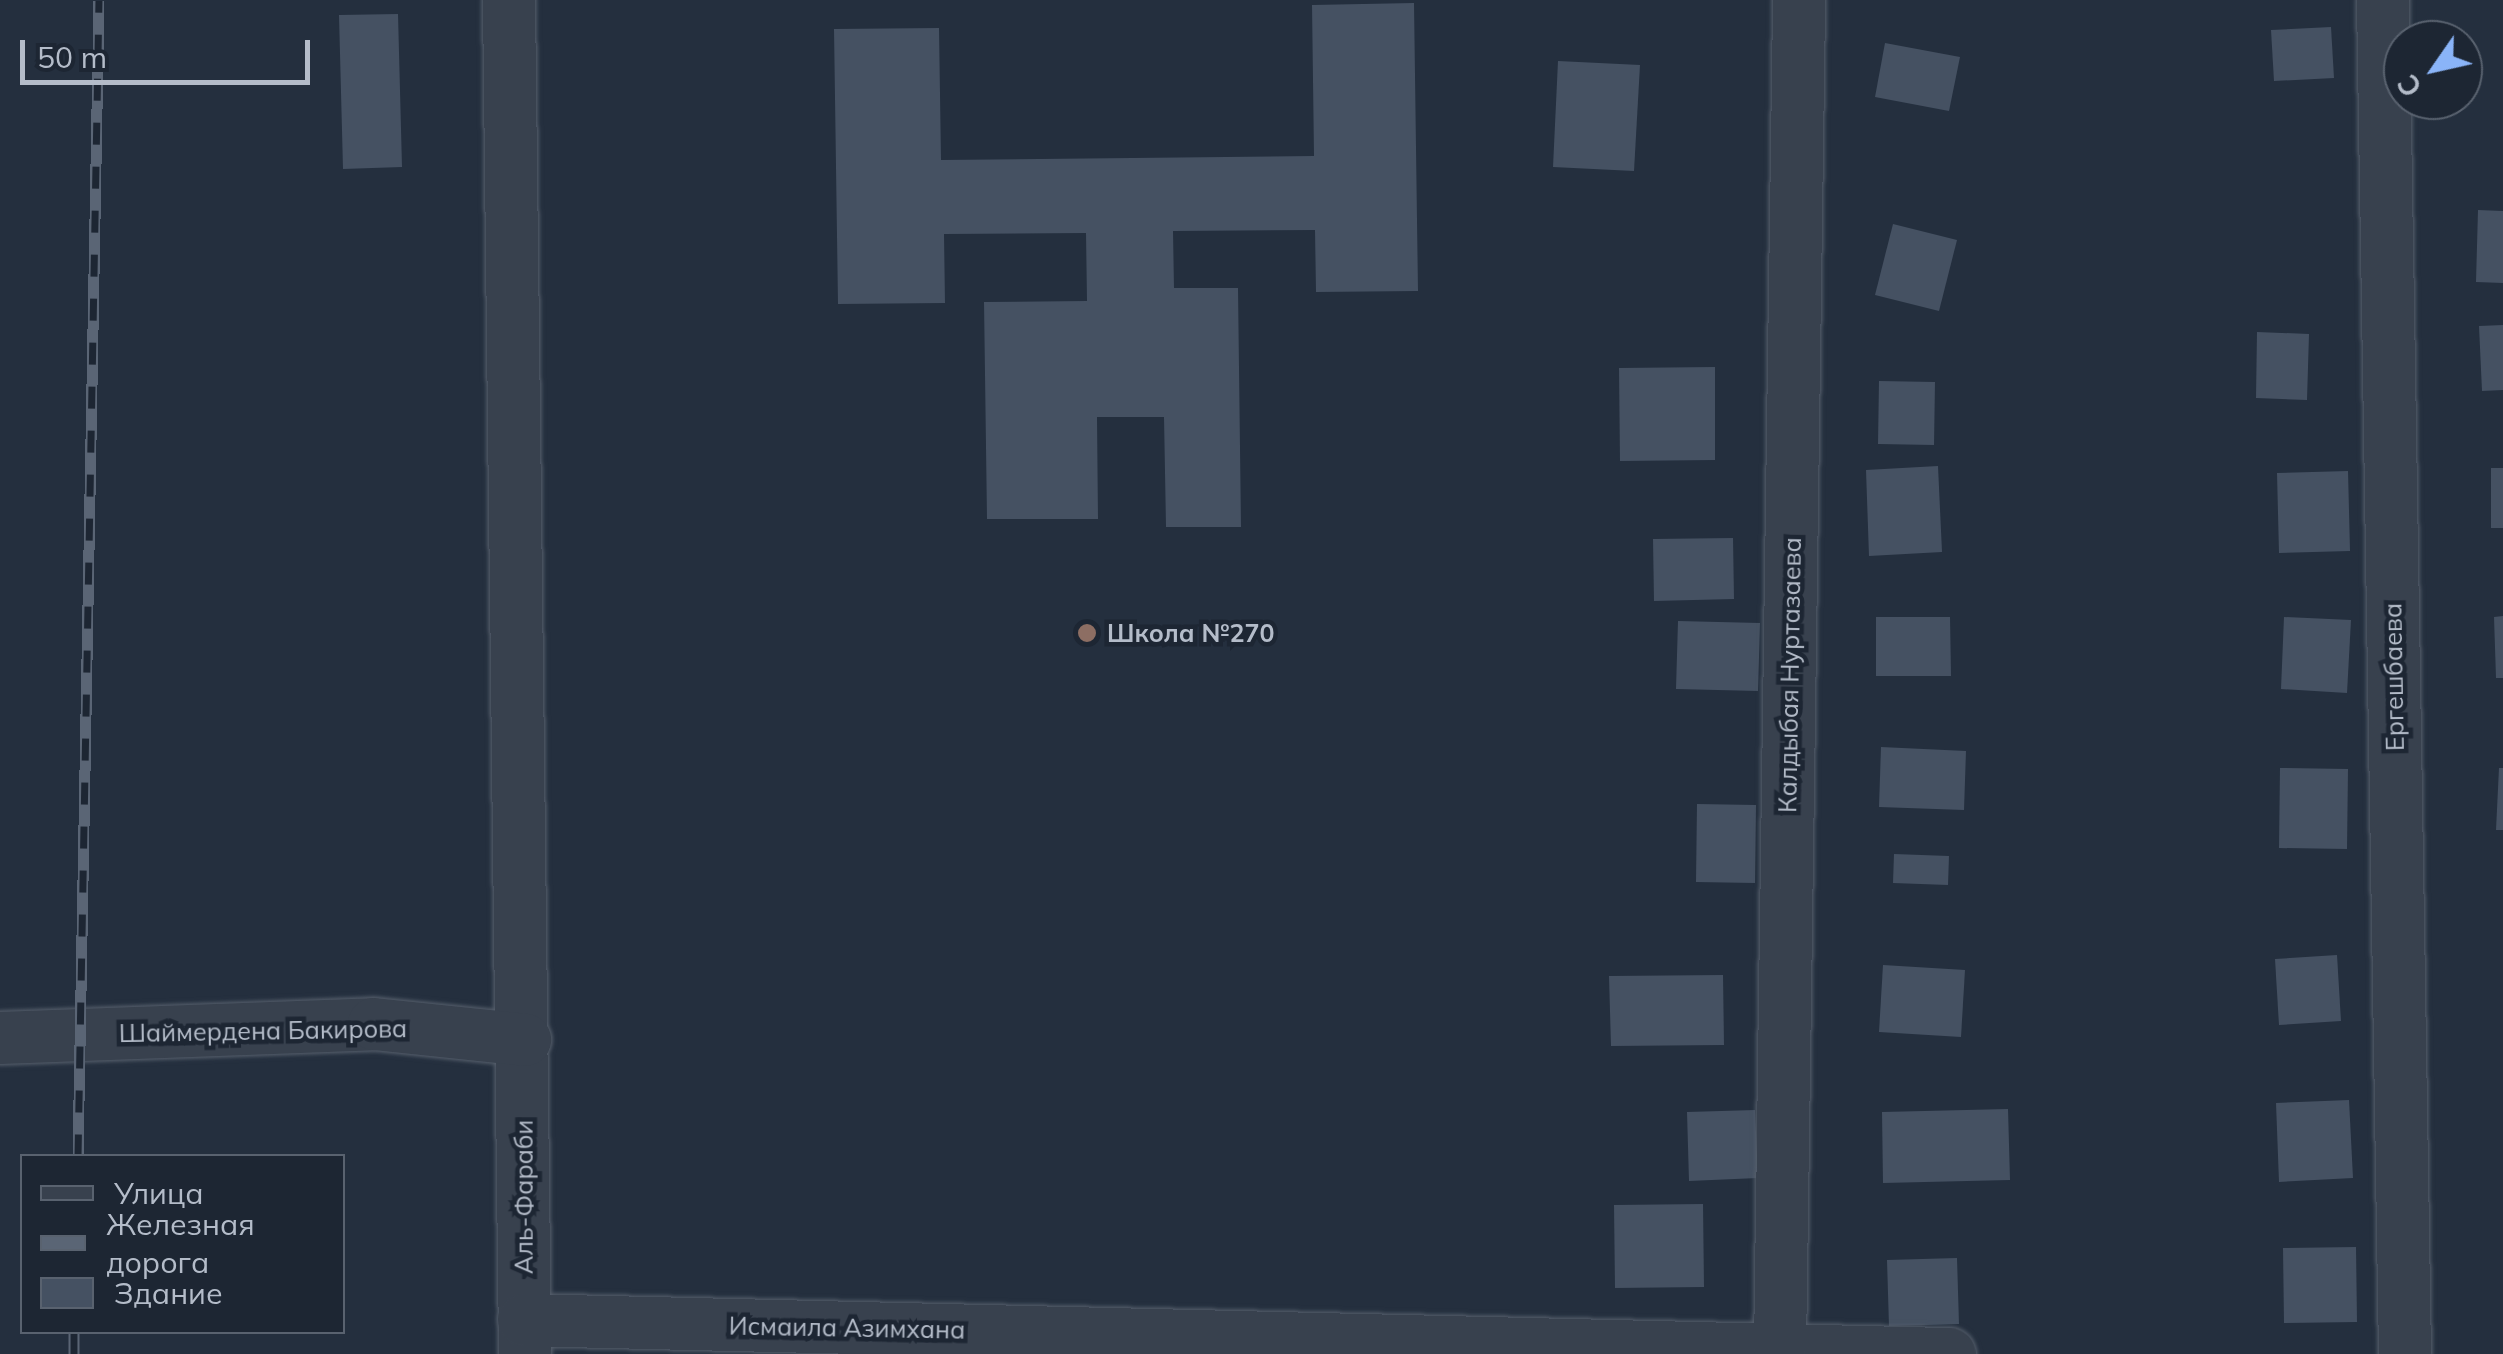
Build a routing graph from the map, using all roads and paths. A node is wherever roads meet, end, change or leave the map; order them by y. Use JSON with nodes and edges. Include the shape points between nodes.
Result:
{"nodes":[{"id":1,"x":509,"y":0,"type":"edge"},
{"id":2,"x":1800,"y":0,"type":"edge"},
{"id":3,"x":2383,"y":0,"type":"edge"},
{"id":4,"x":0,"y":1038,"type":"edge"},
{"id":5,"x":524,"y":1040,"type":"junction"},
{"id":6,"x":524,"y":1337,"type":"edge"},
{"id":7,"x":1780,"y":1350,"type":"junction"},
{"id":8,"x":1950,"y":1354,"type":"edge"},
{"id":9,"x":2405,"y":1354,"type":"edge"}],
"edges":[{"from":1,"to":5,"type":"street","name":"Аль-Фараби"},
{"from":2,"to":7,"type":"street","name":"Калдыбая Нуртазаева"},
{"from":3,"to":9,"type":"street","name":"Ергешбаева"},
{"from":4,"to":5,"type":"street","name":"Шаймердена Бакирова","via":[[374,1024]]},
{"from":5,"to":6,"type":"street","name":"Аль-Фараби"},
{"from":6,"to":7,"type":"street","name":"Исмаила Азимхана"},
{"from":7,"to":8,"type":"street","name":"Исмаила Азимхана"}]}
